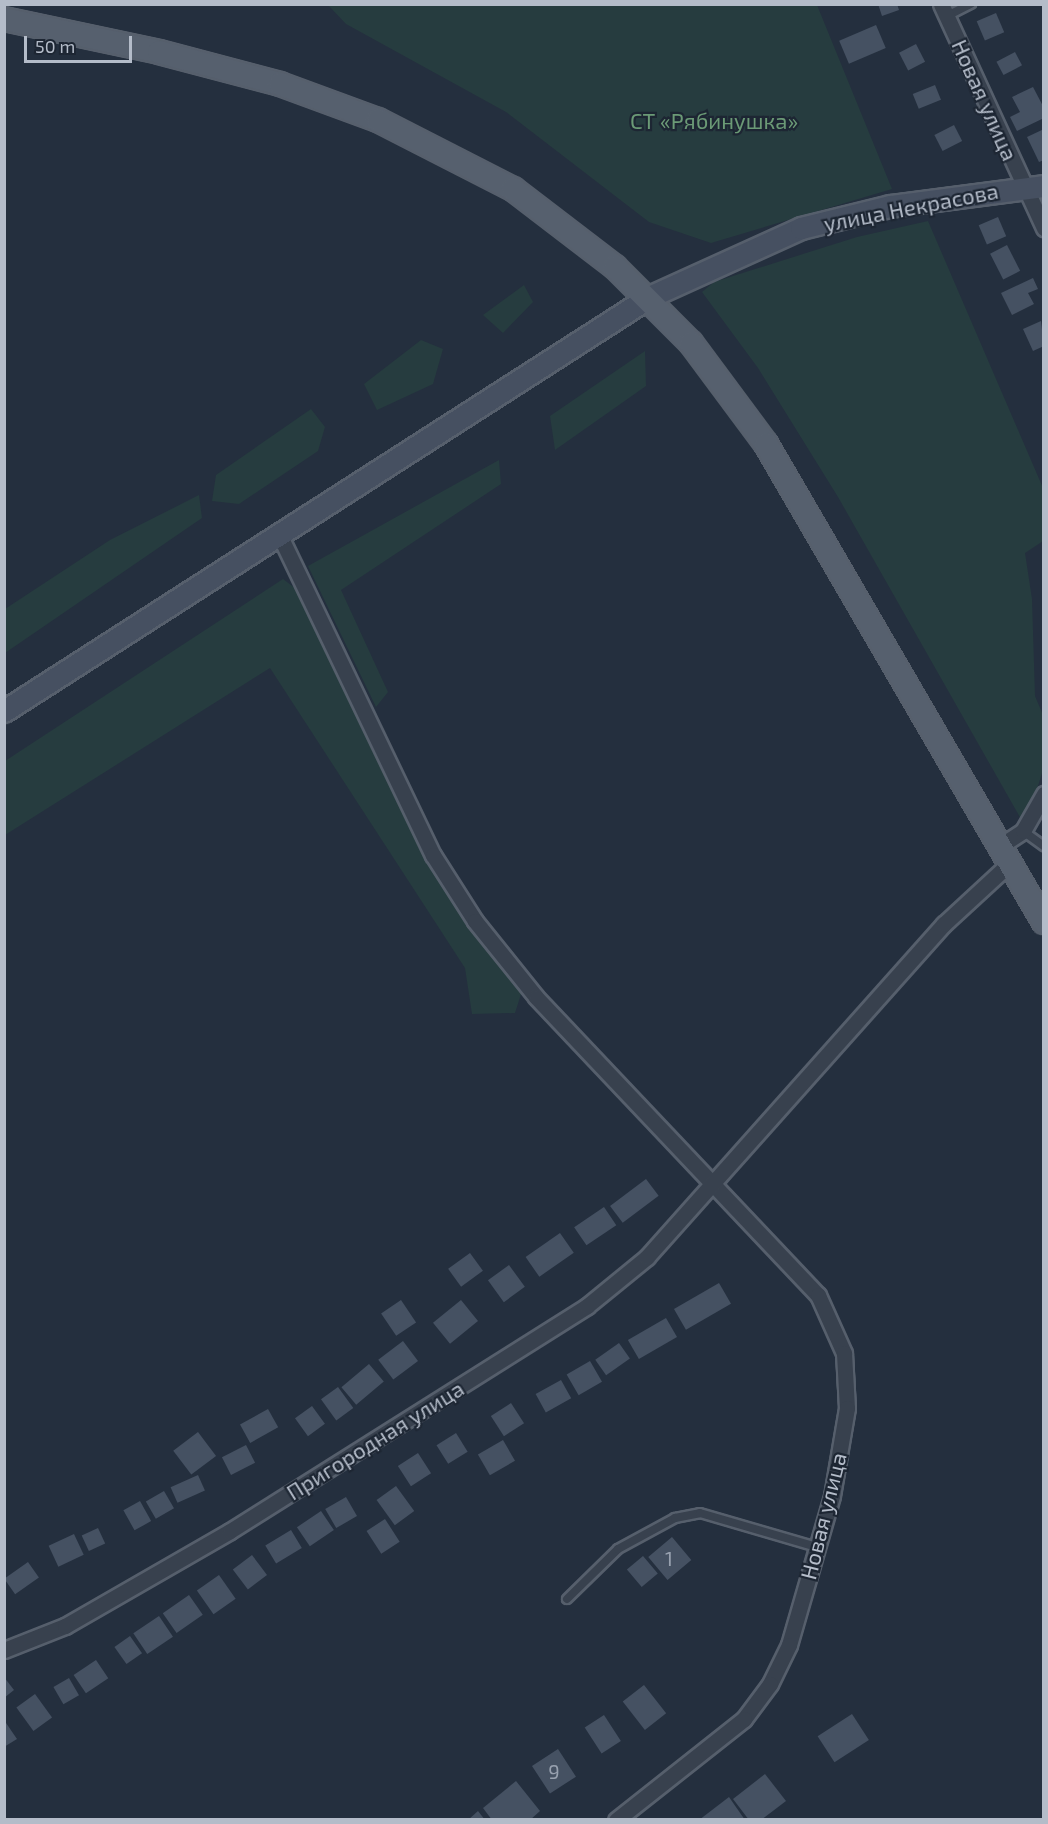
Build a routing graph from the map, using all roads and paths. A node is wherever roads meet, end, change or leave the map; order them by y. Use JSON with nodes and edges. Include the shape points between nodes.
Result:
{"nodes":[{"id":1,"x":971,"y":4,"type":"edge"},
{"id":2,"x":944,"y":10,"type":"edge"},
{"id":3,"x":4,"y":19,"type":"edge"},
{"id":4,"x":1034,"y":187,"type":"edge"},
{"id":5,"x":1044,"y":228,"type":"edge"},
{"id":6,"x":649,"y":297,"type":"junction"},
{"id":7,"x":279,"y":534,"type":"junction"},
{"id":8,"x":4,"y":711,"type":"edge"},
{"id":9,"x":1044,"y":794,"type":"edge"},
{"id":10,"x":1023,"y":831,"type":"junction"},
{"id":11,"x":1044,"y":846,"type":"edge"},
{"id":12,"x":1005,"y":855,"type":"junction"},
{"id":13,"x":1044,"y":922,"type":"edge"},
{"id":14,"x":711,"y":1184,"type":"junction"},
{"id":15,"x":817,"y":1547,"type":"junction"},
{"id":16,"x":567,"y":1599,"type":"dead end"},
{"id":17,"x":4,"y":1650,"type":"edge"},
{"id":18,"x":616,"y":1820,"type":"edge"}],
"edges":[{"from":1,"to":2,"type":"lane"},
{"from":2,"to":4,"type":"street","name":"Новая улица"},
{"from":3,"to":6,"type":"main road","via":[[159,52],[280,84],[378,120],[513,189],[560,222]]},
{"from":4,"to":5,"type":"street","name":"Новая улица"},
{"from":4,"to":6,"type":"street","name":"улица Некрасова","via":[[890,206],[801,228]]},
{"from":6,"to":7,"type":"street","name":"улица Некрасова"},
{"from":6,"to":12,"type":"main road","via":[[724,385],[766,444]]},
{"from":7,"to":8,"type":"street","name":"улица Некрасова"},
{"from":7,"to":14,"type":"street","name":"Новая улица","via":[[433,855],[474,921],[536,997]]},
{"from":9,"to":10,"type":"street"},
{"from":10,"to":11,"type":"lane"},
{"from":10,"to":12,"type":"street"},
{"from":12,"to":13,"type":"main road"},
{"from":12,"to":14,"type":"street","name":"Пригородная улица"},
{"from":14,"to":15,"type":"street","name":"Новая улица","via":[[818,1295],[844,1353],[847,1408],[832,1496]]},
{"from":14,"to":17,"type":"street","name":"Пригородная улица","via":[[647,1257],[587,1306],[230,1531],[65,1626]]},
{"from":15,"to":16,"type":"lane","via":[[700,1513],[675,1518],[618,1549]]},
{"from":15,"to":18,"type":"street","name":"Новая улица","via":[[789,1645],[770,1684],[744,1719]]}]}
